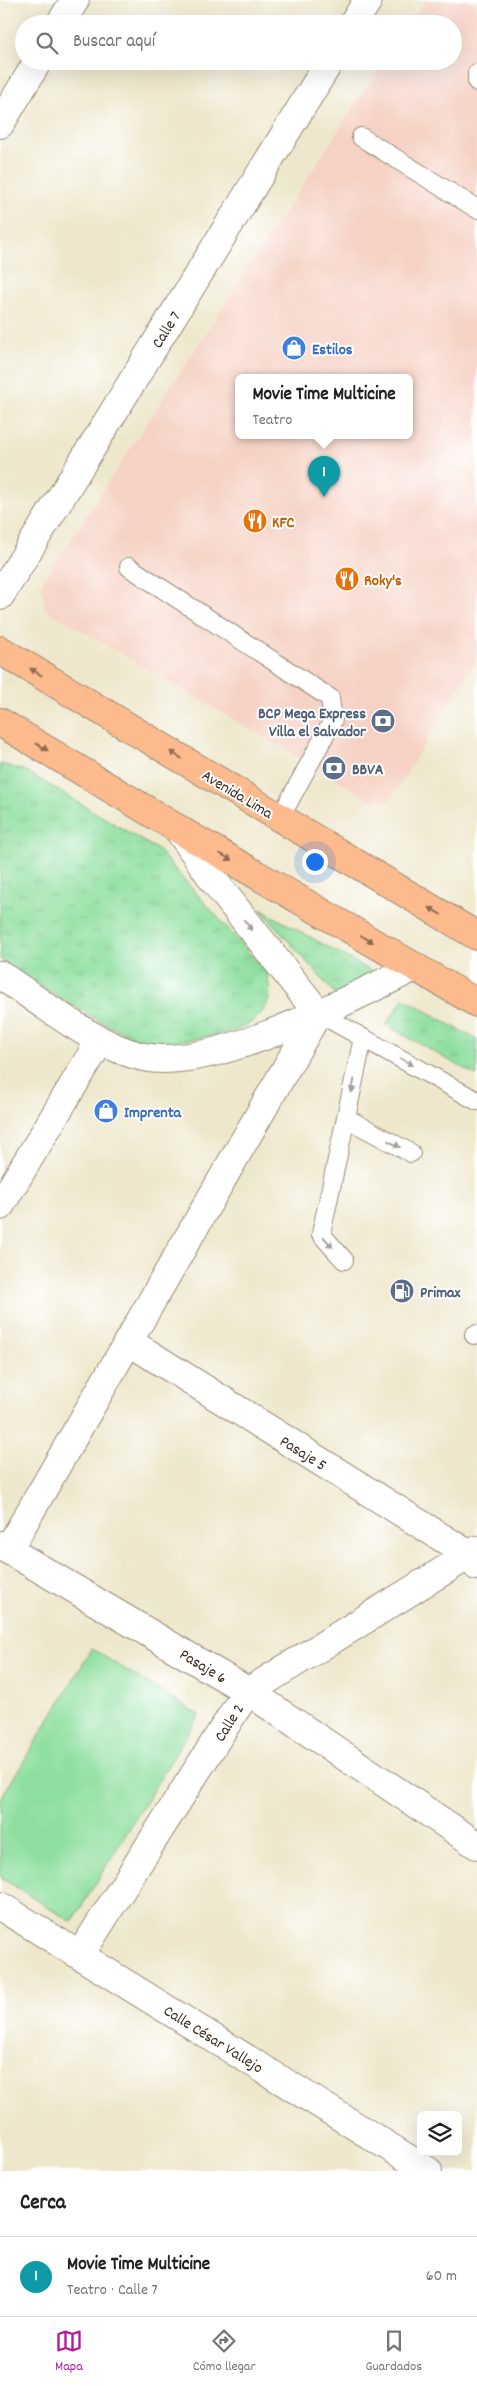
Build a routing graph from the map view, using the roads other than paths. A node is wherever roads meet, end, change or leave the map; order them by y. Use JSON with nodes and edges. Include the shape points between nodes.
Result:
{"nodes":[{"id":1,"x":75,"y":0,"type":"edge"},
{"id":2,"x":368,"y":0,"type":"edge"},
{"id":3,"x":66,"y":15,"type":"edge"},
{"id":4,"x":359,"y":15,"type":"edge"},
{"id":5,"x":33,"y":70,"type":"edge"},
{"id":6,"x":324,"y":70,"type":"edge"},
{"id":7,"x":477,"y":73,"type":"edge"},
{"id":8,"x":477,"y":82,"type":"edge"},
{"id":9,"x":0,"y":124,"type":"edge"},
{"id":10,"x":361,"y":137,"type":"dead end"},
{"id":11,"x":477,"y":208,"type":"edge"},
{"id":12,"x":130,"y":567,"type":"dead end"},
{"id":13,"x":0,"y":596,"type":"edge"},
{"id":14,"x":0,"y":650,"type":"edge"},
{"id":15,"x":0,"y":722,"type":"edge"},
{"id":16,"x":280,"y":818,"type":"junction"},
{"id":17,"x":178,"y":829,"type":"junction"},
{"id":18,"x":477,"y":936,"type":"edge"},
{"id":19,"x":415,"y":967,"type":"junction"},
{"id":20,"x":0,"y":975,"type":"edge"},
{"id":21,"x":477,"y":1003,"type":"edge"},
{"id":22,"x":318,"y":1013,"type":"junction"},
{"id":23,"x":363,"y":1038,"type":"junction"},
{"id":24,"x":100,"y":1041,"type":"junction"},
{"id":25,"x":477,"y":1101,"type":"edge"},
{"id":26,"x":346,"y":1118,"type":"junction"},
{"id":27,"x":411,"y":1154,"type":"dead end"},
{"id":28,"x":0,"y":1206,"type":"edge"},
{"id":29,"x":344,"y":1260,"type":"dead end"},
{"id":30,"x":128,"y":1341,"type":"junction"},
{"id":31,"x":4,"y":1547,"type":"edge"},
{"id":32,"x":474,"y":1556,"type":"edge"},
{"id":33,"x":249,"y":1692,"type":"junction"},
{"id":34,"x":477,"y":1844,"type":"edge"},
{"id":35,"x":0,"y":1906,"type":"edge"},
{"id":36,"x":80,"y":1955,"type":"junction"},
{"id":37,"x":428,"y":2171,"type":"edge"}],
"edges":[{"from":1,"to":3,"type":"street"},
{"from":2,"to":4,"type":"street"},
{"from":5,"to":9,"type":"street"},
{"from":6,"to":13,"type":"street","name":"Calle 7"},
{"from":7,"to":8,"type":"lane"},
{"from":10,"to":11,"type":"lane"},
{"from":12,"to":16,"type":"lane","via":[[330,698],[333,720]]},
{"from":16,"to":14,"type":"main road","name":"Avenida Lima","one_way":true},
{"from":15,"to":17,"type":"main road","one_way":true},
{"from":18,"to":16,"type":"main road","name":"Avenida Lima","one_way":true},
{"from":17,"to":19,"type":"main road","one_way":true},
{"from":17,"to":22,"type":"street","one_way":true,"via":[[214,881]]},
{"from":19,"to":21,"type":"main road"},
{"from":19,"to":22,"type":"street"},
{"from":20,"to":24,"type":"street"},
{"from":22,"to":23,"type":"lane"},
{"from":22,"to":24,"type":"street","via":[[233,1047],[181,1058],[145,1058]]},
{"from":22,"to":30,"type":"street"},
{"from":23,"to":25,"type":"lane","one_way":true},
{"from":23,"to":26,"type":"lane","one_way":true},
{"from":24,"to":28,"type":"street"},
{"from":26,"to":27,"type":"lane","one_way":true},
{"from":26,"to":29,"type":"lane","one_way":true,"via":[[321,1234]]},
{"from":30,"to":31,"type":"street"},
{"from":30,"to":32,"type":"street","name":"Pasaje 5"},
{"from":31,"to":33,"type":"street","name":"Pasaje 6"},
{"from":32,"to":33,"type":"street","name":"Calle 2"},
{"from":33,"to":34,"type":"street","name":"Pasaje 6"},
{"from":33,"to":36,"type":"street","name":"Calle 2"},
{"from":35,"to":36,"type":"street","name":"Calle César Vallejo"},
{"from":36,"to":37,"type":"street","name":"Calle César Vallejo"}]}
